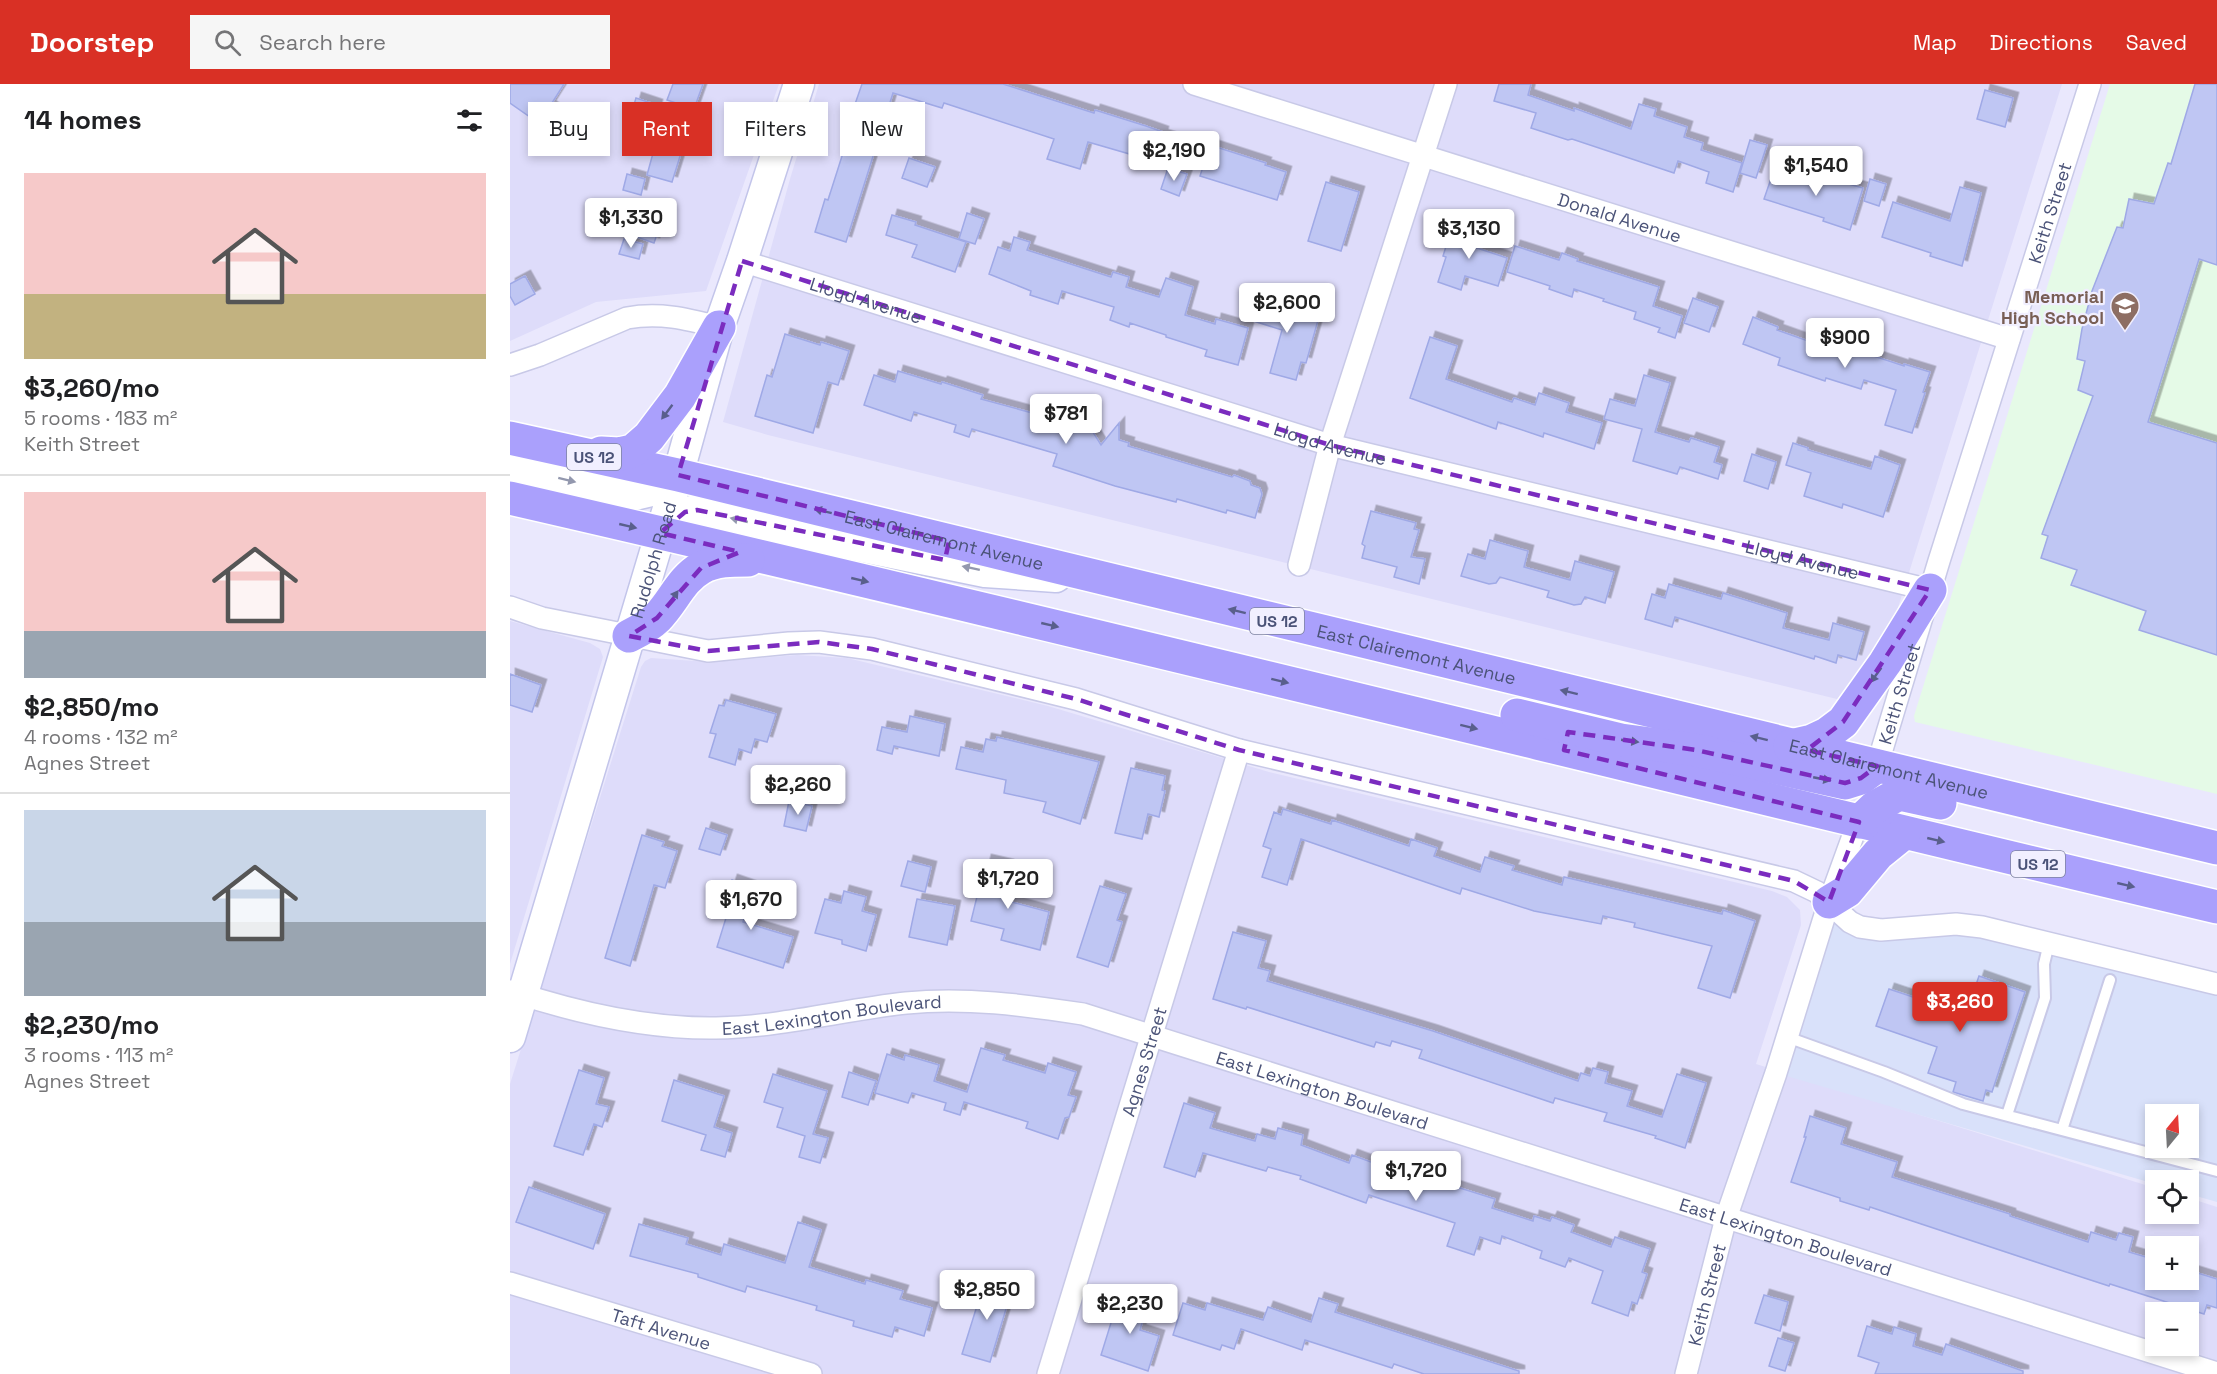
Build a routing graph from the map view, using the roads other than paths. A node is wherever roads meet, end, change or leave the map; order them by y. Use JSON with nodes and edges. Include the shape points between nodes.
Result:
{"nodes":[{"id":1,"x":799,"y":84,"type":"edge"},
{"id":2,"x":1194,"y":84,"type":"edge"},
{"id":3,"x":1446,"y":84,"type":"edge"},
{"id":4,"x":2090,"y":84,"type":"edge"},
{"id":5,"x":1424,"y":156,"type":"junction"},
{"id":6,"x":742,"y":261,"type":"junction"},
{"id":7,"x":719,"y":327,"type":"junction"},
{"id":8,"x":2009,"y":339,"type":"junction"},
{"id":9,"x":510,"y":365,"type":"edge"},
{"id":10,"x":510,"y":438,"type":"edge"},
{"id":11,"x":1330,"y":445,"type":"junction"},
{"id":12,"x":569,"y":451,"type":"junction"},
{"id":13,"x":510,"y":466,"type":"edge"},
{"id":14,"x":678,"y":475,"type":"junction"},
{"id":15,"x":510,"y":498,"type":"edge"},
{"id":16,"x":660,"y":533,"type":"junction"},
{"id":17,"x":774,"y":560,"type":"junction"},
{"id":18,"x":1299,"y":565,"type":"dead end"},
{"id":19,"x":1113,"y":581,"type":"junction"},
{"id":20,"x":1930,"y":590,"type":"junction"},
{"id":21,"x":510,"y":607,"type":"edge"},
{"id":22,"x":629,"y":636,"type":"junction"},
{"id":23,"x":1183,"y":657,"type":"junction"},
{"id":24,"x":1790,"y":746,"type":"junction"},
{"id":25,"x":1239,"y":750,"type":"junction"},
{"id":26,"x":1877,"y":766,"type":"junction"},
{"id":27,"x":1859,"y":822,"type":"junction"},
{"id":28,"x":1904,"y":833,"type":"junction"},
{"id":29,"x":2209,"y":846,"type":"edge"},
{"id":30,"x":1829,"y":902,"type":"junction"},
{"id":31,"x":2217,"y":907,"type":"edge"},
{"id":32,"x":2049,"y":943,"type":"junction"},
{"id":33,"x":2110,"y":980,"type":"dead end"},
{"id":34,"x":2217,"y":984,"type":"edge"},
{"id":35,"x":516,"y":993,"type":"edge"},
{"id":36,"x":1152,"y":1036,"type":"junction"},
{"id":37,"x":510,"y":1037,"type":"edge"},
{"id":38,"x":1787,"y":1037,"type":"junction"},
{"id":39,"x":2007,"y":1115,"type":"junction"},
{"id":40,"x":2062,"y":1130,"type":"junction"},
{"id":41,"x":2217,"y":1171,"type":"edge"},
{"id":42,"x":1726,"y":1218,"type":"junction"},
{"id":43,"x":510,"y":1283,"type":"edge"},
{"id":44,"x":2217,"y":1373,"type":"edge"},
{"id":45,"x":811,"y":1374,"type":"edge"},
{"id":46,"x":1048,"y":1374,"type":"edge"},
{"id":47,"x":1686,"y":1374,"type":"edge"}],
"edges":[{"from":1,"to":6,"type":"street","name":"Rudolph Road"},
{"from":2,"to":5,"type":"street","name":"Donald Avenue"},
{"from":3,"to":5,"type":"street"},
{"from":4,"to":8,"type":"street","name":"Keith Street"},
{"from":5,"to":8,"type":"street","name":"Donald Avenue"},
{"from":5,"to":11,"type":"street"},
{"from":6,"to":7,"type":"street","name":"Rudolph Road"},
{"from":6,"to":11,"type":"street","name":"Lloyd Avenue"},
{"from":7,"to":9,"type":"street","via":[[672,315],[642,315]]},
{"from":7,"to":12,"type":"main road","one_way":true,"via":[[680,396],[649,437],[633,451]]},
{"from":7,"to":14,"type":"street","name":"Rudolph Road"},
{"from":8,"to":20,"type":"street","name":"Keith Street"},
{"from":10,"to":12,"type":"main road","name":"East Clairemont Avenue","number":"US 12"},
{"from":11,"to":18,"type":"street"},
{"from":11,"to":20,"type":"street","name":"Lloyd Avenue"},
{"from":12,"to":14,"type":"main road","name":"East Clairemont Avenue","number":"US 12"},
{"from":13,"to":14,"type":"street","one_way":true,"via":[[635,495],[652,492]]},
{"from":14,"to":16,"type":"street","name":"Rudolph Road"},
{"from":19,"to":14,"type":"main road","name":"East Clairemont Avenue","number":"US 12","one_way":true},
{"from":15,"to":16,"type":"main road","number":"US 12","one_way":true},
{"from":16,"to":17,"type":"main road","number":"US 12"},
{"from":19,"to":16,"type":"street","one_way":true,"via":[[985,572],[697,510],[685,512]]},
{"from":16,"to":22,"type":"street","name":"Rudolph Road"},
{"from":22,"to":17,"type":"main road","one_way":true,"via":[[657,618],[701,568],[733,560]]},
{"from":17,"to":23,"type":"main road","number":"US 12","one_way":true},
{"from":24,"to":19,"type":"main road","name":"East Clairemont Avenue","number":"US 12","one_way":true},
{"from":20,"to":24,"type":"main road","one_way":true,"via":[[1843,722],[1812,741]]},
{"from":20,"to":26,"type":"street","name":"Keith Street"},
{"from":21,"to":22,"type":"street","via":[[542,618]]},
{"from":22,"to":25,"type":"street","via":[[708,651],[819,642],[872,649],[1076,699]]},
{"from":22,"to":35,"type":"street","name":"Rudolph Road"},
{"from":23,"to":26,"type":"main road","one_way":true,"via":[[1275,657],[1621,740],[1696,750],[1845,783],[1862,778]]},
{"from":23,"to":27,"type":"main road","number":"US 12","one_way":true},
{"from":24,"to":26,"type":"main road","name":"East Clairemont Avenue","number":"US 12"},
{"from":25,"to":30,"type":"street","via":[[1794,881]]},
{"from":25,"to":36,"type":"street","name":"Agnes Street"},
{"from":26,"to":27,"type":"street","name":"Keith Street"},
{"from":26,"to":29,"type":"main road","name":"East Clairemont Avenue","number":"US 12"},
{"from":27,"to":28,"type":"main road","number":"US 12"},
{"from":27,"to":29,"type":"main road","via":[[1875,807],[1899,794],[2127,842]]},
{"from":27,"to":30,"type":"street","name":"Keith Street"},
{"from":28,"to":30,"type":"main road","via":[[1878,854],[1847,891]]},
{"from":28,"to":31,"type":"main road","number":"US 12","one_way":true},
{"from":30,"to":32,"type":"street","via":[[1850,922],[1870,929],[1969,925]]},
{"from":30,"to":38,"type":"street","name":"Keith Street"},
{"from":32,"to":34,"type":"street"},
{"from":32,"to":39,"type":"lane","via":[[2044,964],[2045,998]]},
{"from":33,"to":40,"type":"lane"},
{"from":35,"to":36,"type":"street","name":"East Lexington Boulevard","via":[[596,1016],[715,1028],[756,1026],[907,1003],[965,1000],[1083,1014]]},
{"from":35,"to":37,"type":"street","name":"Rudolph Road"},
{"from":36,"to":42,"type":"street","name":"East Lexington Boulevard"},
{"from":36,"to":46,"type":"street","name":"Agnes Street"},
{"from":38,"to":39,"type":"lane","via":[[1963,1104]]},
{"from":38,"to":42,"type":"street","name":"Keith Street"},
{"from":39,"to":40,"type":"lane"},
{"from":40,"to":41,"type":"lane"},
{"from":42,"to":44,"type":"street","name":"East Lexington Boulevard"},
{"from":42,"to":47,"type":"street","name":"Keith Street"},
{"from":43,"to":45,"type":"street","name":"Taft Avenue"}]}
